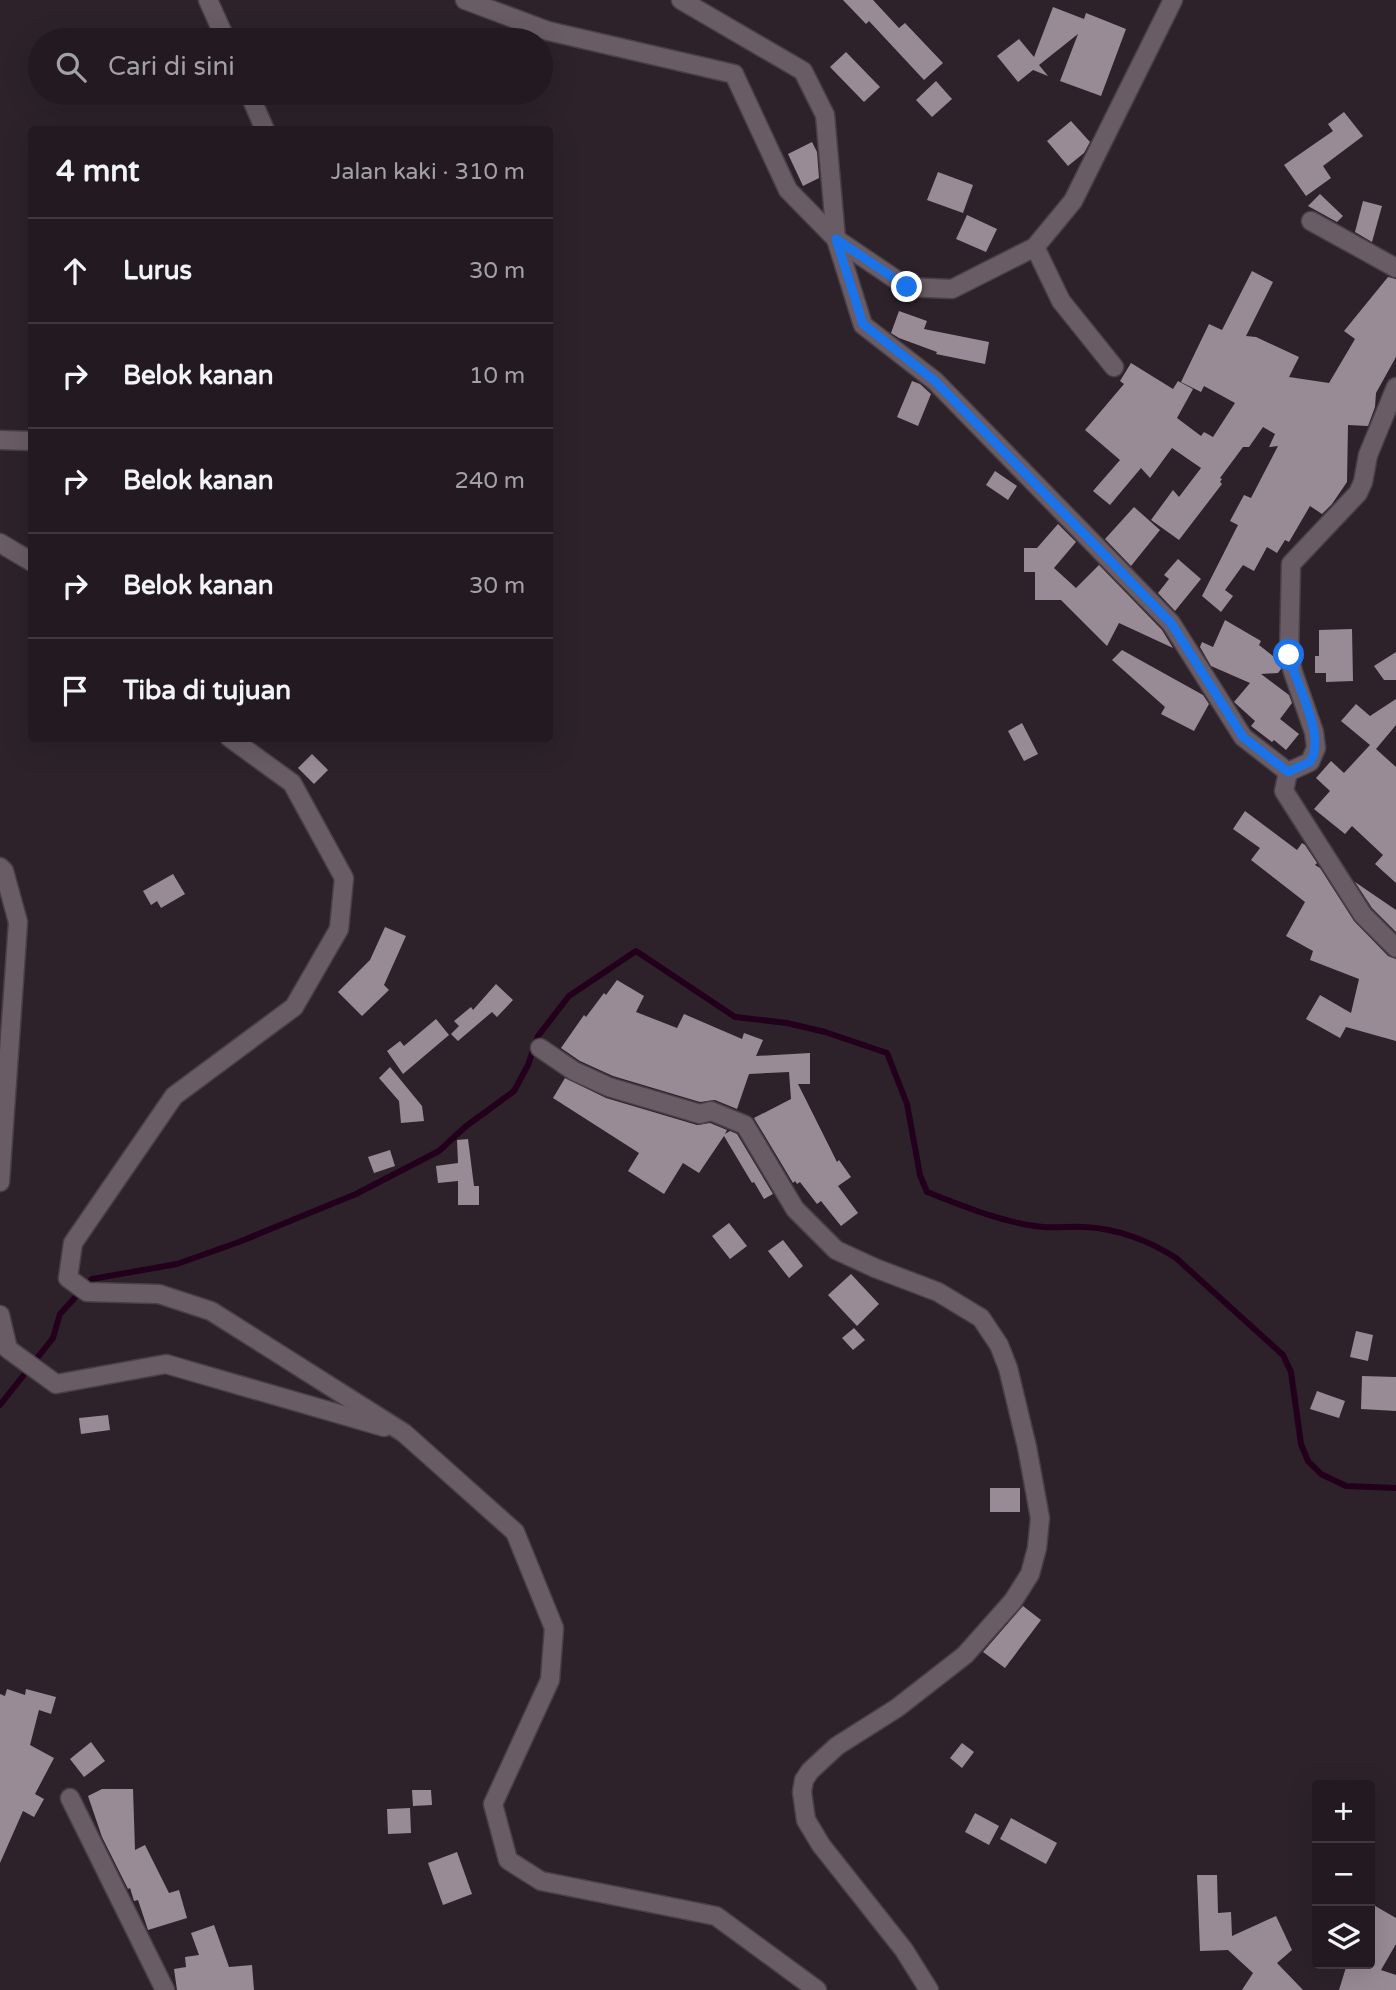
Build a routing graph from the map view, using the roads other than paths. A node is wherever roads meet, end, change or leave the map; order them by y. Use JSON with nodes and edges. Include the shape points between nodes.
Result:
{"nodes":[{"id":1,"x":208,"y":0,"type":"edge"},
{"id":2,"x":464,"y":0,"type":"edge"},
{"id":3,"x":681,"y":0,"type":"edge"},
{"id":4,"x":1172,"y":0,"type":"edge"},
{"id":5,"x":221,"y":28,"type":"edge"},
{"id":6,"x":540,"y":28,"type":"edge"},
{"id":7,"x":553,"y":32,"type":"edge"},
{"id":8,"x":254,"y":105,"type":"edge"},
{"id":9,"x":263,"y":126,"type":"edge"},
{"id":10,"x":1311,"y":221,"type":"dead end"},
{"id":11,"x":836,"y":239,"type":"junction"},
{"id":12,"x":1035,"y":247,"type":"junction"},
{"id":13,"x":1396,"y":268,"type":"edge"},
{"id":14,"x":1114,"y":367,"type":"dead end"},
{"id":15,"x":1396,"y":387,"type":"edge"},
{"id":16,"x":0,"y":440,"type":"edge"},
{"id":17,"x":28,"y":441,"type":"edge"},
{"id":18,"x":0,"y":543,"type":"edge"},
{"id":19,"x":28,"y":560,"type":"edge"},
{"id":20,"x":236,"y":742,"type":"edge"},
{"id":21,"x":1288,"y":772,"type":"junction"},
{"id":22,"x":0,"y":867,"type":"edge"},
{"id":23,"x":1396,"y":948,"type":"edge"},
{"id":24,"x":540,"y":1048,"type":"dead end"},
{"id":25,"x":0,"y":1182,"type":"edge"},
{"id":26,"x":0,"y":1315,"type":"edge"},
{"id":27,"x":404,"y":1433,"type":"junction"},
{"id":28,"x":70,"y":1798,"type":"dead end"},
{"id":29,"x":165,"y":1990,"type":"edge"},
{"id":30,"x":817,"y":1990,"type":"edge"},
{"id":31,"x":929,"y":1990,"type":"edge"}],
"edges":[{"from":1,"to":5,"type":"street"},
{"from":2,"to":6,"type":"street"},
{"from":3,"to":11,"type":"street","via":[[803,71],[825,115]]},
{"from":4,"to":12,"type":"street","via":[[1073,201]]},
{"from":7,"to":11,"type":"street","via":[[734,74],[788,190]]},
{"from":8,"to":9,"type":"street"},
{"from":10,"to":13,"type":"street"},
{"from":11,"to":12,"type":"street","via":[[907,287],[918,288],[952,289]]},
{"from":11,"to":21,"type":"street","via":[[863,324],[935,381],[1171,623],[1243,737]]},
{"from":12,"to":14,"type":"street","via":[[1061,301]]},
{"from":15,"to":21,"type":"street","via":[[1358,493],[1291,564],[1289,655],[1316,748],[1310,762]]},
{"from":16,"to":17,"type":"street"},
{"from":18,"to":19,"type":"street"},
{"from":20,"to":27,"type":"street","via":[[292,783],[344,878],[340,929],[294,1007],[174,1096],[73,1243],[68,1278],[87,1292],[159,1294],[211,1311]]},
{"from":21,"to":23,"type":"street","via":[[1284,791],[1363,915]]},
{"from":22,"to":25,"type":"street","via":[[18,922]]},
{"from":24,"to":31,"type":"street","via":[[609,1087],[700,1114],[711,1111],[745,1125],[795,1209],[836,1250],[953,1300],[981,1318],[999,1345],[1027,1447],[1040,1518],[1030,1574],[1013,1601],[965,1655],[897,1708],[837,1745],[810,1771],[802,1792],[806,1820],[821,1845],[904,1950]]},
{"from":26,"to":27,"type":"street","via":[[8,1349],[56,1384],[166,1364]]},
{"from":27,"to":30,"type":"street","via":[[515,1532],[554,1628],[550,1680],[493,1804],[508,1860],[541,1881],[716,1916]]},
{"from":28,"to":29,"type":"street"}]}
